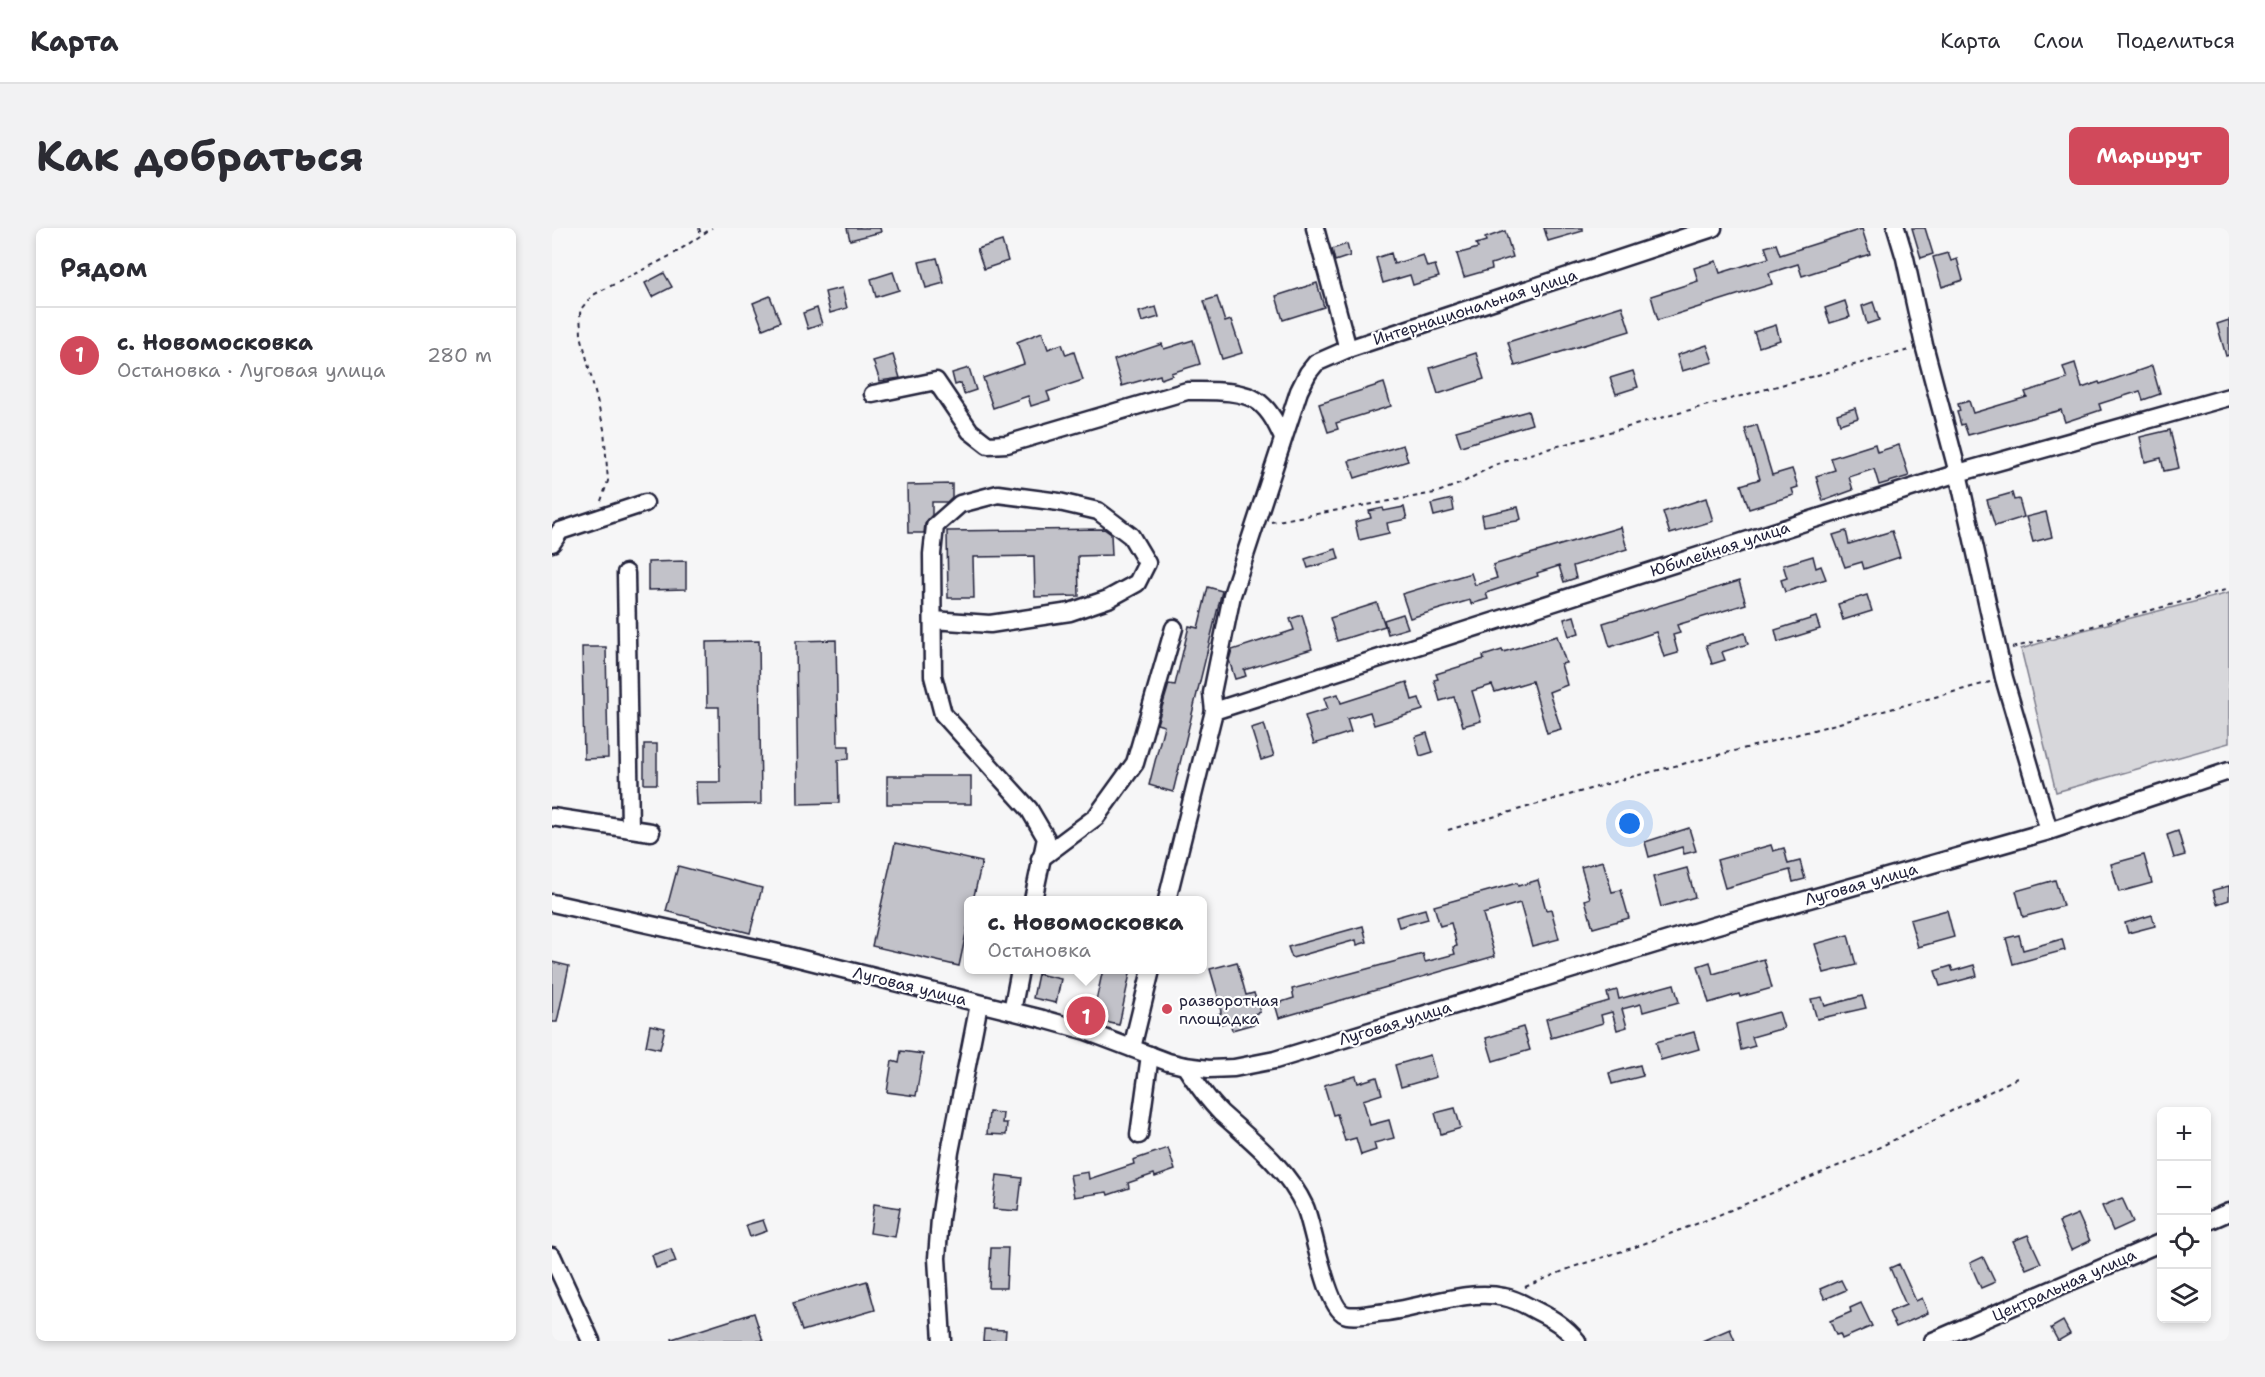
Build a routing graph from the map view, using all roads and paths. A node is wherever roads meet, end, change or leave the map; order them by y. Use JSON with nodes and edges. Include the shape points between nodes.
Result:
{"nodes":[{"id":1,"x":699,"y":228,"type":"edge"},
{"id":2,"x":712,"y":228,"type":"edge"},
{"id":3,"x":1315,"y":228,"type":"edge"},
{"id":4,"x":1713,"y":228,"type":"edge"},
{"id":5,"x":1896,"y":228,"type":"edge"},
{"id":6,"x":701,"y":235,"type":"junction"},
{"id":7,"x":1924,"y":345,"type":"junction"},
{"id":8,"x":1348,"y":349,"type":"junction"},
{"id":9,"x":873,"y":394,"type":"dead end"},
{"id":10,"x":2229,"y":397,"type":"edge"},
{"id":11,"x":1283,"y":438,"type":"junction"},
{"id":12,"x":1958,"y":473,"type":"junction"},
{"id":13,"x":645,"y":503,"type":"dead end"},
{"id":14,"x":1256,"y":518,"type":"junction"},
{"id":15,"x":595,"y":520,"type":"junction"},
{"id":16,"x":552,"y":543,"type":"edge"},
{"id":17,"x":626,"y":573,"type":"dead end"},
{"id":18,"x":2229,"y":589,"type":"edge"},
{"id":19,"x":933,"y":620,"type":"junction"},
{"id":20,"x":1174,"y":628,"type":"dead end"},
{"id":21,"x":1998,"y":652,"type":"junction"},
{"id":22,"x":2004,"y":678,"type":"junction"},
{"id":23,"x":1214,"y":711,"type":"junction"},
{"id":24,"x":2229,"y":771,"type":"edge"},
{"id":25,"x":552,"y":817,"type":"edge"},
{"id":26,"x":630,"y":829,"type":"junction"},
{"id":27,"x":1448,"y":830,"type":"dead end"},
{"id":28,"x":2049,"y":831,"type":"junction"},
{"id":29,"x":651,"y":832,"type":"dead end"},
{"id":30,"x":1040,"y":859,"type":"junction"},
{"id":31,"x":1034,"y":896,"type":"edge"},
{"id":32,"x":1168,"y":896,"type":"edge"},
{"id":33,"x":552,"y":903,"type":"edge"},
{"id":34,"x":1019,"y":974,"type":"edge"},
{"id":35,"x":1150,"y":974,"type":"edge"},
{"id":36,"x":979,"y":1004,"type":"junction"},
{"id":37,"x":1012,"y":1011,"type":"junction"},
{"id":38,"x":1132,"y":1048,"type":"junction"},
{"id":39,"x":1150,"y":1054,"type":"junction"},
{"id":40,"x":1185,"y":1066,"type":"junction"},
{"id":41,"x":2017,"y":1078,"type":"dead end"},
{"id":42,"x":1139,"y":1135,"type":"dead end"},
{"id":43,"x":2229,"y":1212,"type":"edge"},
{"id":44,"x":2211,"y":1220,"type":"edge"},
{"id":45,"x":2157,"y":1244,"type":"edge"},
{"id":46,"x":552,"y":1256,"type":"edge"},
{"id":47,"x":1503,"y":1296,"type":"junction"},
{"id":48,"x":591,"y":1341,"type":"edge"},
{"id":49,"x":942,"y":1341,"type":"edge"},
{"id":50,"x":1577,"y":1341,"type":"edge"},
{"id":51,"x":1933,"y":1341,"type":"edge"}],
"edges":[{"from":1,"to":6,"type":"path"},
{"from":2,"to":6,"type":"path"},
{"from":3,"to":8,"type":"street"},
{"from":4,"to":8,"type":"street","name":"Интернациональная улица"},
{"from":5,"to":7,"type":"street"},
{"from":6,"to":15,"type":"path","via":[[672,255],[592,295],[580,310],[581,334],[604,429],[608,481]]},
{"from":7,"to":12,"type":"street"},
{"from":7,"to":14,"type":"path","via":[[1512,459],[1435,493],[1270,522]]},
{"from":8,"to":11,"type":"street","name":"Интернациональная улица","via":[[1316,363],[1308,373]]},
{"from":9,"to":11,"type":"street","via":[[936,381],[970,431],[988,445],[1007,444],[1187,391],[1214,391],[1259,401]]},
{"from":10,"to":12,"type":"street","name":"Юбилейная улица"},
{"from":11,"to":14,"type":"street","name":"Интернациональная улица"},
{"from":12,"to":21,"type":"street"},
{"from":12,"to":23,"type":"street","name":"Юбилейная улица"},
{"from":13,"to":15,"type":"street"},
{"from":14,"to":23,"type":"street","name":"Интернациональная улица","via":[[1218,654],[1212,693]]},
{"from":15,"to":16,"type":"street","via":[[560,531]]},
{"from":17,"to":26,"type":"street"},
{"from":18,"to":21,"type":"path"},
{"from":19,"to":19,"type":"street","via":[[935,526],[960,504],[998,494],[1098,511],[1131,536],[1148,563],[1137,583],[1108,599],[1070,612],[990,624]]},
{"from":19,"to":30,"type":"street","via":[[933,676],[943,714],[1029,809],[1046,837]]},
{"from":20,"to":30,"type":"street","via":[[1135,763],[1096,817]]},
{"from":21,"to":22,"type":"street"},
{"from":22,"to":27,"type":"path"},
{"from":22,"to":28,"type":"street"},
{"from":23,"to":32,"type":"street","name":"Интернациональная улица"},
{"from":24,"to":28,"type":"street","name":"Луговая улица"},
{"from":25,"to":26,"type":"street"},
{"from":26,"to":29,"type":"street"},
{"from":28,"to":40,"type":"street","name":"Луговая улица","via":[[1714,926],[1275,1060],[1234,1068]]},
{"from":30,"to":31,"type":"street"},
{"from":33,"to":36,"type":"street","name":"Луговая улица","via":[[774,952]]},
{"from":34,"to":37,"type":"street"},
{"from":35,"to":38,"type":"street"},
{"from":36,"to":37,"type":"street","name":"Луговая улица"},
{"from":36,"to":49,"type":"street","via":[[940,1219],[937,1258]]},
{"from":37,"to":38,"type":"street","name":"Луговая улица"},
{"from":38,"to":39,"type":"street","name":"Луговая улица"},
{"from":39,"to":40,"type":"street","name":"Луговая улица"},
{"from":39,"to":42,"type":"street"},
{"from":40,"to":47,"type":"street","via":[[1220,1112],[1274,1161],[1298,1192],[1338,1311],[1347,1316],[1395,1312],[1474,1295]]},
{"from":41,"to":47,"type":"path","via":[[1862,1156],[1704,1221]]},
{"from":43,"to":44,"type":"street"},
{"from":45,"to":51,"type":"street","name":"Центральная улица"},
{"from":46,"to":48,"type":"street"},
{"from":47,"to":50,"type":"street","via":[[1565,1327]]}]}
